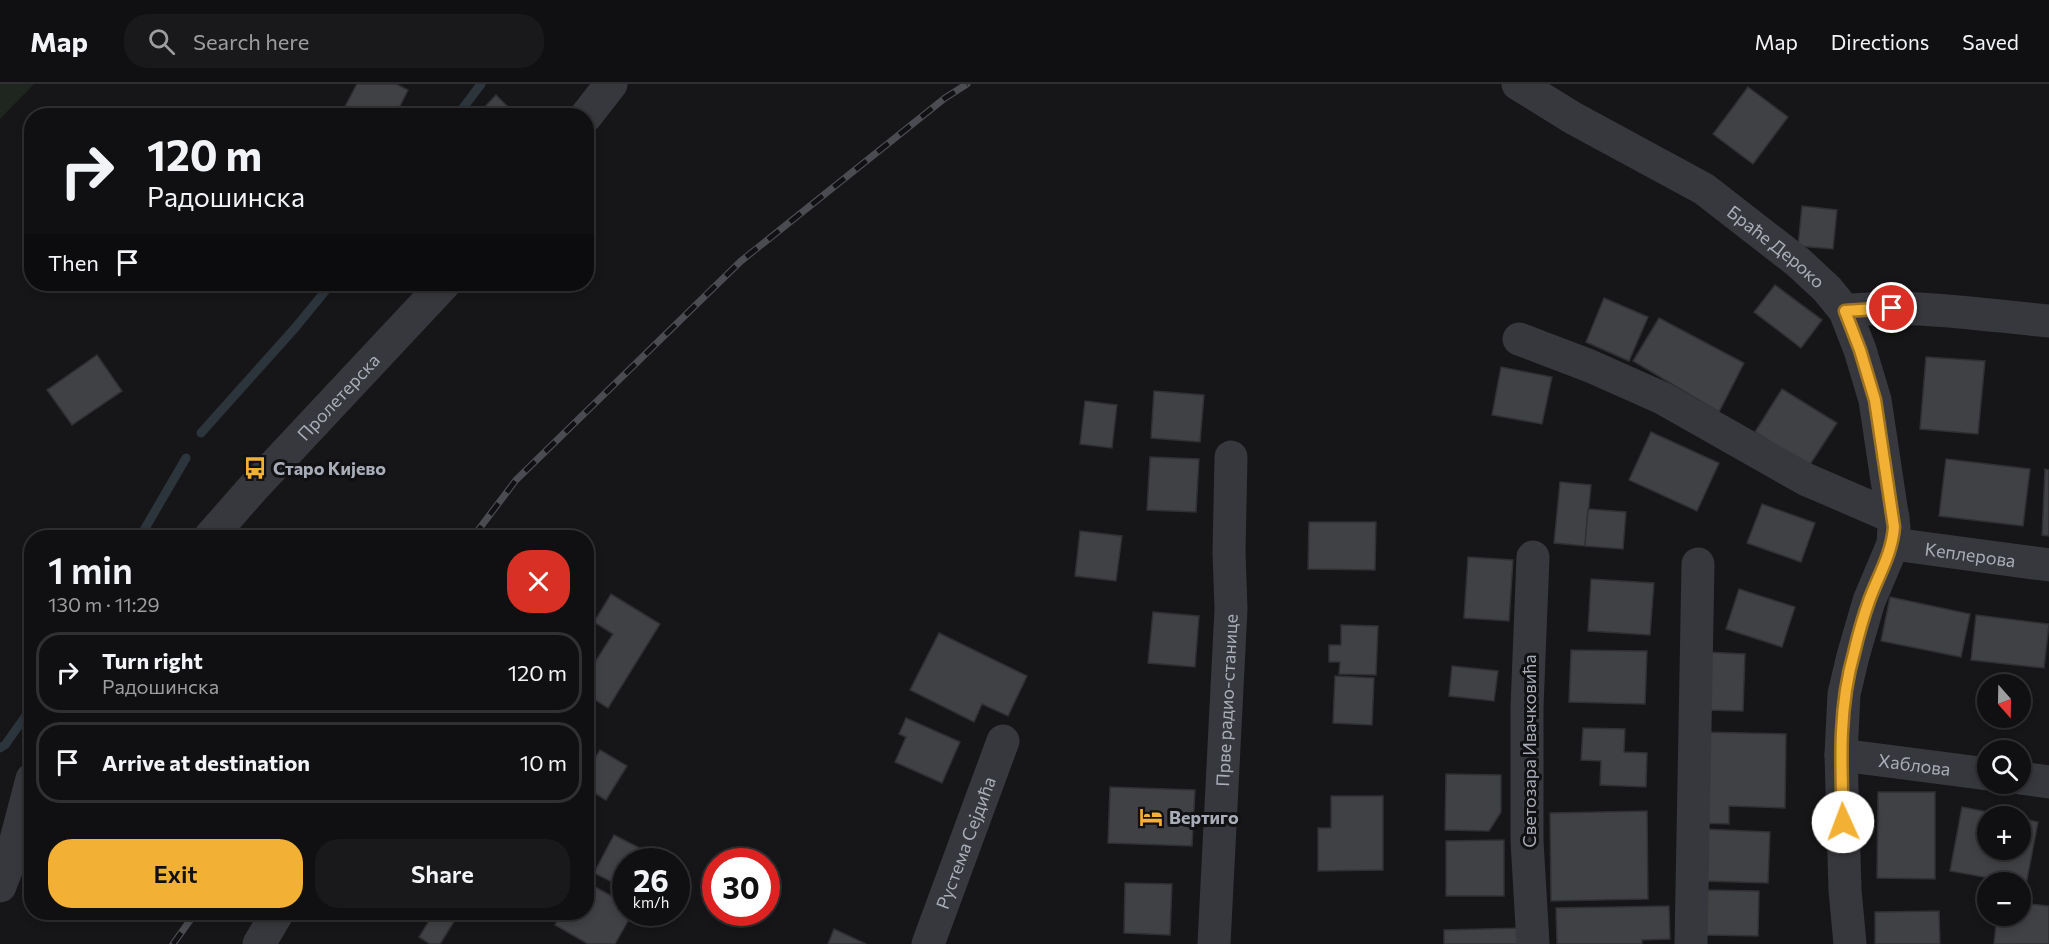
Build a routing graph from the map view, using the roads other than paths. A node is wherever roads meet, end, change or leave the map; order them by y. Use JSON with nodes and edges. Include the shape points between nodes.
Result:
{"nodes":[{"id":1,"x":611,"y":84,"type":"edge"},
{"id":2,"x":1518,"y":84,"type":"edge"},
{"id":3,"x":592,"y":108,"type":"edge"},
{"id":4,"x":437,"y":291,"type":"edge"},
{"id":5,"x":1845,"y":311,"type":"junction"},
{"id":6,"x":2049,"y":321,"type":"edge"},
{"id":7,"x":1519,"y":339,"type":"dead end"},
{"id":8,"x":1231,"y":457,"type":"dead end"},
{"id":9,"x":216,"y":530,"type":"edge"},
{"id":10,"x":1893,"y":530,"type":"junction"},
{"id":11,"x":1533,"y":557,"type":"dead end"},
{"id":12,"x":1698,"y":564,"type":"dead end"},
{"id":13,"x":2049,"y":565,"type":"edge"},
{"id":14,"x":1003,"y":741,"type":"dead end"},
{"id":15,"x":1841,"y":755,"type":"junction"},
{"id":16,"x":1977,"y":773,"type":"edge"},
{"id":17,"x":2031,"y":780,"type":"edge"},
{"id":18,"x":2049,"y":782,"type":"edge"},
{"id":19,"x":24,"y":809,"type":"edge"},
{"id":20,"x":0,"y":886,"type":"edge"},
{"id":21,"x":273,"y":920,"type":"edge"},
{"id":22,"x":259,"y":944,"type":"edge"},
{"id":23,"x":928,"y":944,"type":"edge"},
{"id":24,"x":1214,"y":944,"type":"edge"},
{"id":25,"x":1533,"y":944,"type":"edge"},
{"id":26,"x":1691,"y":944,"type":"edge"},
{"id":27,"x":1850,"y":944,"type":"edge"}],
"edges":[{"from":1,"to":3,"type":"street"},
{"from":2,"to":5,"type":"street","name":"Браће Дероко","via":[[1704,189],[1798,262]]},
{"from":4,"to":9,"type":"street","name":"Пролетерска"},
{"from":5,"to":6,"type":"street","via":[[1911,308]]},
{"from":5,"to":10,"type":"street","name":"Браће Дероко","via":[[1875,400]]},
{"from":7,"to":10,"type":"street","via":[[1662,398]]},
{"from":8,"to":24,"type":"street","name":"Прве радио-станице","via":[[1231,609]]},
{"from":10,"to":13,"type":"street","name":"Кеплерова"},
{"from":10,"to":15,"type":"street","via":[[1844,694]]},
{"from":11,"to":25,"type":"street","name":"Светозара Ивачковића","via":[[1527,841]]},
{"from":12,"to":26,"type":"street"},
{"from":14,"to":23,"type":"street","name":"Рустема Сејдића"},
{"from":15,"to":16,"type":"street","name":"Хаблова"},
{"from":15,"to":27,"type":"street"},
{"from":17,"to":18,"type":"street"},
{"from":19,"to":20,"type":"street"},
{"from":21,"to":22,"type":"street"}]}
